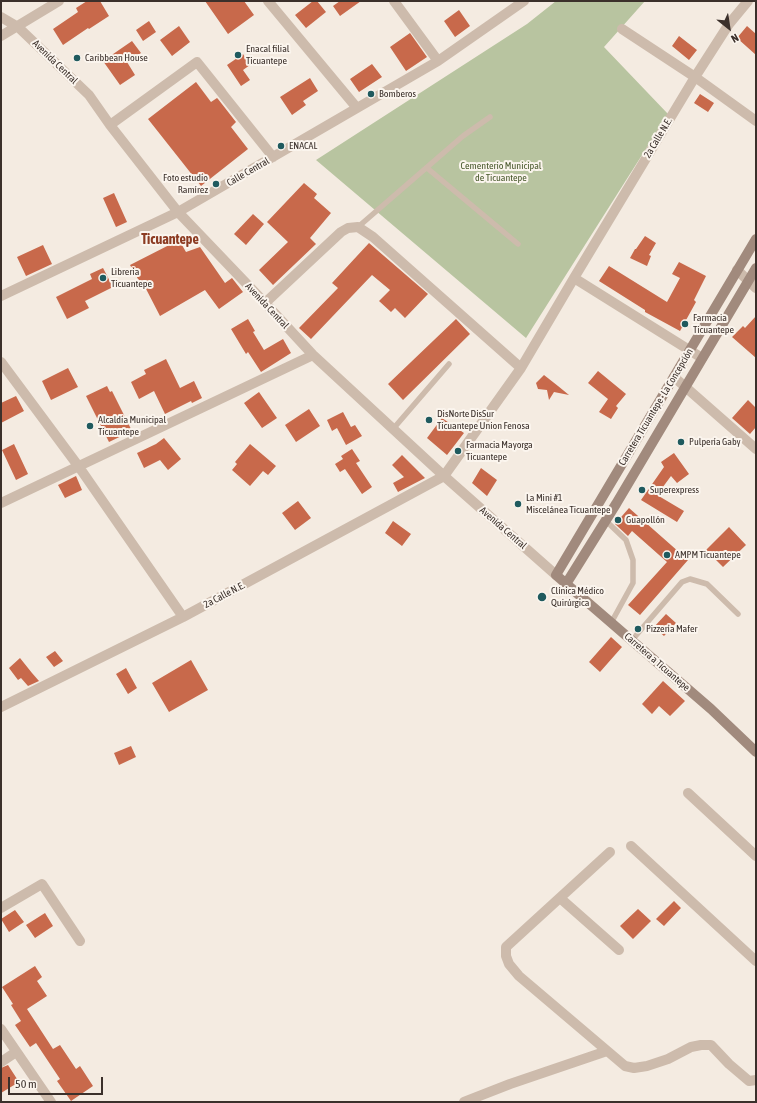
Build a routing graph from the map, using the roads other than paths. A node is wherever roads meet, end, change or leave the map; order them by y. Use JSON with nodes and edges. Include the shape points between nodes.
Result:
{"nodes":[{"id":1,"x":59,"y":1,"type":"edge"},
{"id":2,"x":268,"y":1,"type":"edge"},
{"id":3,"x":394,"y":1,"type":"edge"},
{"id":4,"x":524,"y":1,"type":"edge"},
{"id":5,"x":748,"y":1,"type":"edge"},
{"id":6,"x":1,"y":17,"type":"edge"},
{"id":7,"x":18,"y":27,"type":"junction"},
{"id":8,"x":622,"y":29,"type":"dead end"},
{"id":9,"x":1,"y":36,"type":"edge"},
{"id":10,"x":438,"y":61,"type":"junction"},
{"id":11,"x":695,"y":77,"type":"junction"},
{"id":12,"x":357,"y":108,"type":"junction"},
{"id":13,"x":490,"y":117,"type":"dead end"},
{"id":14,"x":756,"y":121,"type":"edge"},
{"id":15,"x":110,"y":125,"type":"junction"},
{"id":16,"x":272,"y":157,"type":"junction"},
{"id":17,"x":427,"y":168,"type":"junction"},
{"id":18,"x":178,"y":212,"type":"junction"},
{"id":19,"x":358,"y":227,"type":"junction"},
{"id":20,"x":756,"y":239,"type":"edge"},
{"id":21,"x":518,"y":244,"type":"dead end"},
{"id":22,"x":756,"y":268,"type":"edge"},
{"id":23,"x":737,"y":270,"type":"junction"},
{"id":24,"x":574,"y":278,"type":"junction"},
{"id":25,"x":752,"y":284,"type":"edge"},
{"id":26,"x":1,"y":296,"type":"edge"},
{"id":27,"x":265,"y":303,"type":"junction"},
{"id":28,"x":690,"y":350,"type":"junction"},
{"id":29,"x":313,"y":355,"type":"junction"},
{"id":30,"x":702,"y":358,"type":"junction"},
{"id":31,"x":1,"y":362,"type":"edge"},
{"id":32,"x":449,"y":364,"type":"dead end"},
{"id":33,"x":521,"y":368,"type":"junction"},
{"id":34,"x":674,"y":377,"type":"junction"},
{"id":35,"x":685,"y":387,"type":"junction"},
{"id":36,"x":393,"y":429,"type":"junction"},
{"id":37,"x":756,"y":449,"type":"edge"},
{"id":38,"x":79,"y":467,"type":"junction"},
{"id":39,"x":444,"y":476,"type":"junction"},
{"id":40,"x":1,"y":503,"type":"edge"},
{"id":41,"x":605,"y":520,"type":"junction"},
{"id":42,"x":556,"y":575,"type":"junction"},
{"id":43,"x":566,"y":584,"type":"junction"},
{"id":44,"x":738,"y":614,"type":"dead end"},
{"id":45,"x":183,"y":617,"type":"junction"},
{"id":46,"x":612,"y":623,"type":"junction"},
{"id":47,"x":632,"y":640,"type":"junction"},
{"id":48,"x":1,"y":707,"type":"edge"},
{"id":49,"x":756,"y":752,"type":"edge"},
{"id":50,"x":688,"y":793,"type":"dead end"},
{"id":51,"x":631,"y":846,"type":"dead end"},
{"id":52,"x":610,"y":852,"type":"dead end"},
{"id":53,"x":756,"y":856,"type":"edge"},
{"id":54,"x":560,"y":898,"type":"junction"},
{"id":55,"x":1,"y":908,"type":"edge"},
{"id":56,"x":80,"y":941,"type":"dead end"},
{"id":57,"x":619,"y":950,"type":"dead end"},
{"id":58,"x":756,"y":961,"type":"edge"},
{"id":59,"x":1,"y":1029,"type":"edge"},
{"id":60,"x":606,"y":1051,"type":"junction"},
{"id":61,"x":16,"y":1052,"type":"junction"},
{"id":62,"x":1,"y":1062,"type":"edge"},
{"id":63,"x":756,"y":1080,"type":"edge"},
{"id":64,"x":51,"y":1102,"type":"edge"},
{"id":65,"x":464,"y":1102,"type":"edge"}],
"edges":[{"from":1,"to":7,"type":"street"},
{"from":2,"to":12,"type":"street"},
{"from":3,"to":10,"type":"street"},
{"from":4,"to":10,"type":"street","name":"Calle Central"},
{"from":5,"to":11,"type":"street","name":"2a Calle N.E.","via":[[729,24]]},
{"from":6,"to":7,"type":"street","name":"Avenida Central"},
{"from":7,"to":9,"type":"street"},
{"from":7,"to":15,"type":"street","name":"Avenida Central","via":[[89,95]]},
{"from":8,"to":11,"type":"street"},
{"from":10,"to":12,"type":"street","name":"Calle Central"},
{"from":11,"to":14,"type":"street"},
{"from":11,"to":24,"type":"street","name":"2a Calle N.E."},
{"from":12,"to":16,"type":"street","name":"Calle Central"},
{"from":13,"to":17,"type":"lane","via":[[463,136]]},
{"from":15,"to":16,"type":"street","via":[[197,62]]},
{"from":15,"to":18,"type":"street","name":"Avenida Central"},
{"from":16,"to":18,"type":"street","name":"Calle Central"},
{"from":17,"to":19,"type":"lane"},
{"from":17,"to":21,"type":"lane"},
{"from":18,"to":26,"type":"street","name":"Calle Central"},
{"from":18,"to":27,"type":"street","name":"Avenida Central"},
{"from":19,"to":27,"type":"street","via":[[341,232]]},
{"from":19,"to":33,"type":"street"},
{"from":20,"to":23,"type":"main road","name":"Carretera Ticuantepe - La Concepción"},
{"from":22,"to":25,"type":"main road","name":"Carretera Ticuantepe - La Concepción"},
{"from":23,"to":25,"type":"street"},
{"from":23,"to":28,"type":"main road","name":"Carretera Ticuantepe - La Concepción"},
{"from":24,"to":28,"type":"street"},
{"from":24,"to":33,"type":"street","name":"2a Calle N.E."},
{"from":25,"to":30,"type":"main road","name":"Carretera Ticuantepe - La Concepción"},
{"from":27,"to":29,"type":"street","name":"Avenida Central"},
{"from":28,"to":30,"type":"street"},
{"from":28,"to":34,"type":"main road","name":"Carretera Ticuantepe - La Concepción"},
{"from":29,"to":36,"type":"street","name":"Avenida Central"},
{"from":29,"to":38,"type":"street"},
{"from":30,"to":35,"type":"main road","name":"Carretera Ticuantepe - La Concepción"},
{"from":31,"to":38,"type":"street"},
{"from":32,"to":36,"type":"lane"},
{"from":33,"to":39,"type":"street","name":"2a Calle N.E."},
{"from":34,"to":35,"type":"street"},
{"from":34,"to":42,"type":"main road","name":"Carretera Ticuantepe - La Concepción"},
{"from":35,"to":37,"type":"street"},
{"from":35,"to":41,"type":"main road","name":"Carretera Ticuantepe - La Concepción"},
{"from":36,"to":39,"type":"street","name":"Avenida Central"},
{"from":38,"to":40,"type":"street"},
{"from":38,"to":45,"type":"street"},
{"from":39,"to":42,"type":"street","name":"Avenida Central"},
{"from":39,"to":45,"type":"street","name":"2a Calle N.E."},
{"from":41,"to":43,"type":"main road","name":"Carretera Ticuantepe - La Concepción"},
{"from":41,"to":46,"type":"lane","via":[[626,540],[633,560],[633,583]]},
{"from":42,"to":43,"type":"main road","name":"Carretera a Ticuantepe"},
{"from":43,"to":46,"type":"main road","name":"Carretera a Ticuantepe"},
{"from":44,"to":47,"type":"lane","via":[[706,584],[690,579],[682,582]]},
{"from":45,"to":48,"type":"street","name":"2a Calle N.E."},
{"from":46,"to":47,"type":"main road","name":"Carretera a Ticuantepe"},
{"from":47,"to":49,"type":"main road","name":"Carretera a Ticuantepe"},
{"from":50,"to":53,"type":"street"},
{"from":51,"to":58,"type":"street"},
{"from":52,"to":54,"type":"street"},
{"from":54,"to":57,"type":"street"},
{"from":54,"to":60,"type":"street","via":[[506,947],[506,956],[519,976]]},
{"from":55,"to":56,"type":"street","via":[[42,884]]},
{"from":59,"to":61,"type":"street"},
{"from":60,"to":63,"type":"street","via":[[625,1066],[634,1068],[668,1059],[691,1047],[711,1046],[749,1080]]},
{"from":60,"to":65,"type":"street"},
{"from":61,"to":62,"type":"street"},
{"from":61,"to":64,"type":"street"}]}
